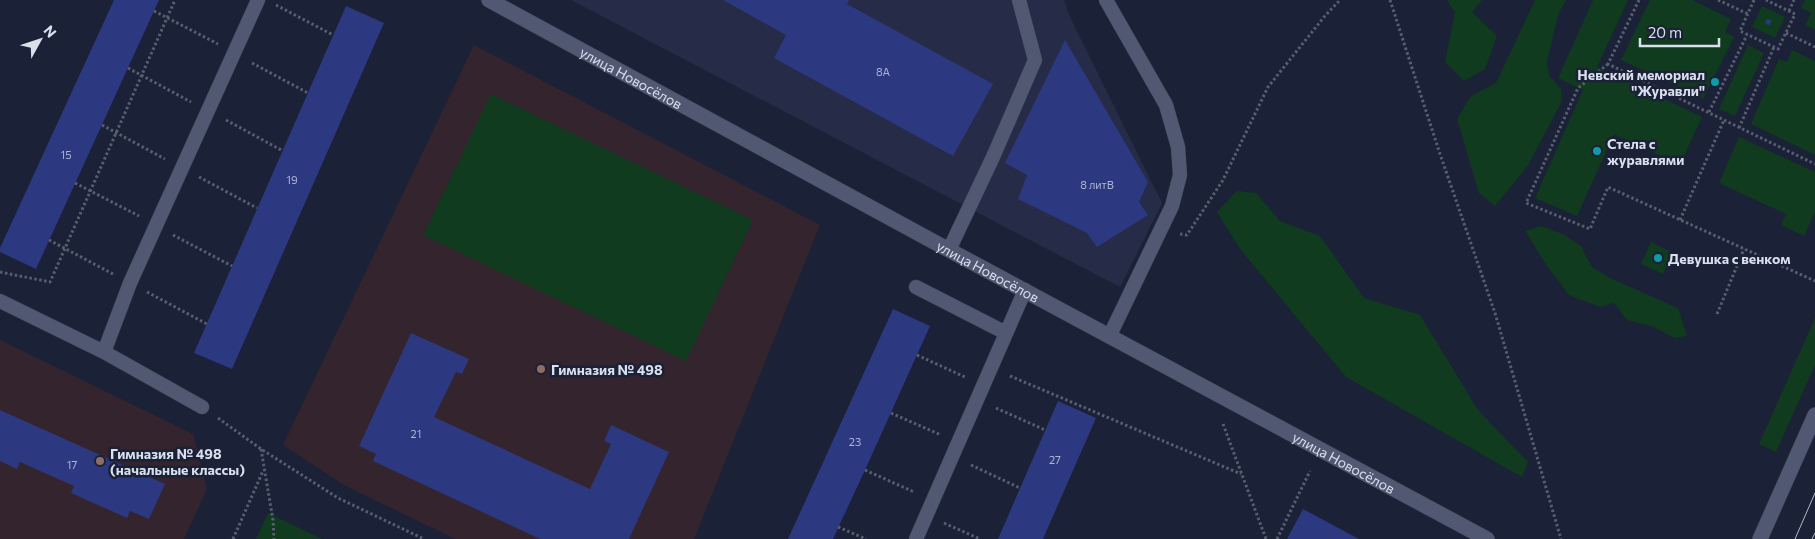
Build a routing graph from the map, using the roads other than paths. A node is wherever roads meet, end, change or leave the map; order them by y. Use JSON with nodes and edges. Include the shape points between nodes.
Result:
{"nodes":[{"id":1,"x":258,"y":0,"type":"edge"},
{"id":2,"x":489,"y":0,"type":"edge"},
{"id":3,"x":1019,"y":0,"type":"edge"},
{"id":4,"x":1106,"y":0,"type":"edge"},
{"id":5,"x":949,"y":250,"type":"junction"},
{"id":6,"x":916,"y":287,"type":"dead end"},
{"id":7,"x":1025,"y":290,"type":"junction"},
{"id":8,"x":0,"y":301,"type":"edge"},
{"id":9,"x":1006,"y":333,"type":"junction"},
{"id":10,"x":1110,"y":336,"type":"junction"},
{"id":11,"x":104,"y":352,"type":"junction"},
{"id":12,"x":202,"y":407,"type":"road end"},
{"id":13,"x":1815,"y":415,"type":"edge"},
{"id":14,"x":916,"y":539,"type":"edge"},
{"id":15,"x":1487,"y":539,"type":"edge"},
{"id":16,"x":1760,"y":539,"type":"edge"}],
"edges":[{"from":1,"to":11,"type":"lane","via":[[130,283]]},
{"from":2,"to":5,"type":"street","name":"улица Новосёлов"},
{"from":3,"to":5,"type":"lane","via":[[1034,60]]},
{"from":4,"to":10,"type":"lane","via":[[1166,105],[1178,147],[1180,175],[1172,206]]},
{"from":5,"to":7,"type":"street","name":"улица Новосёлов"},
{"from":6,"to":9,"type":"lane"},
{"from":7,"to":9,"type":"lane"},
{"from":7,"to":10,"type":"street","name":"улица Новосёлов"},
{"from":8,"to":11,"type":"lane"},
{"from":9,"to":14,"type":"lane"},
{"from":10,"to":15,"type":"street","name":"улица Новосёлов"},
{"from":11,"to":12,"type":"lane"},
{"from":13,"to":16,"type":"street"}]}
